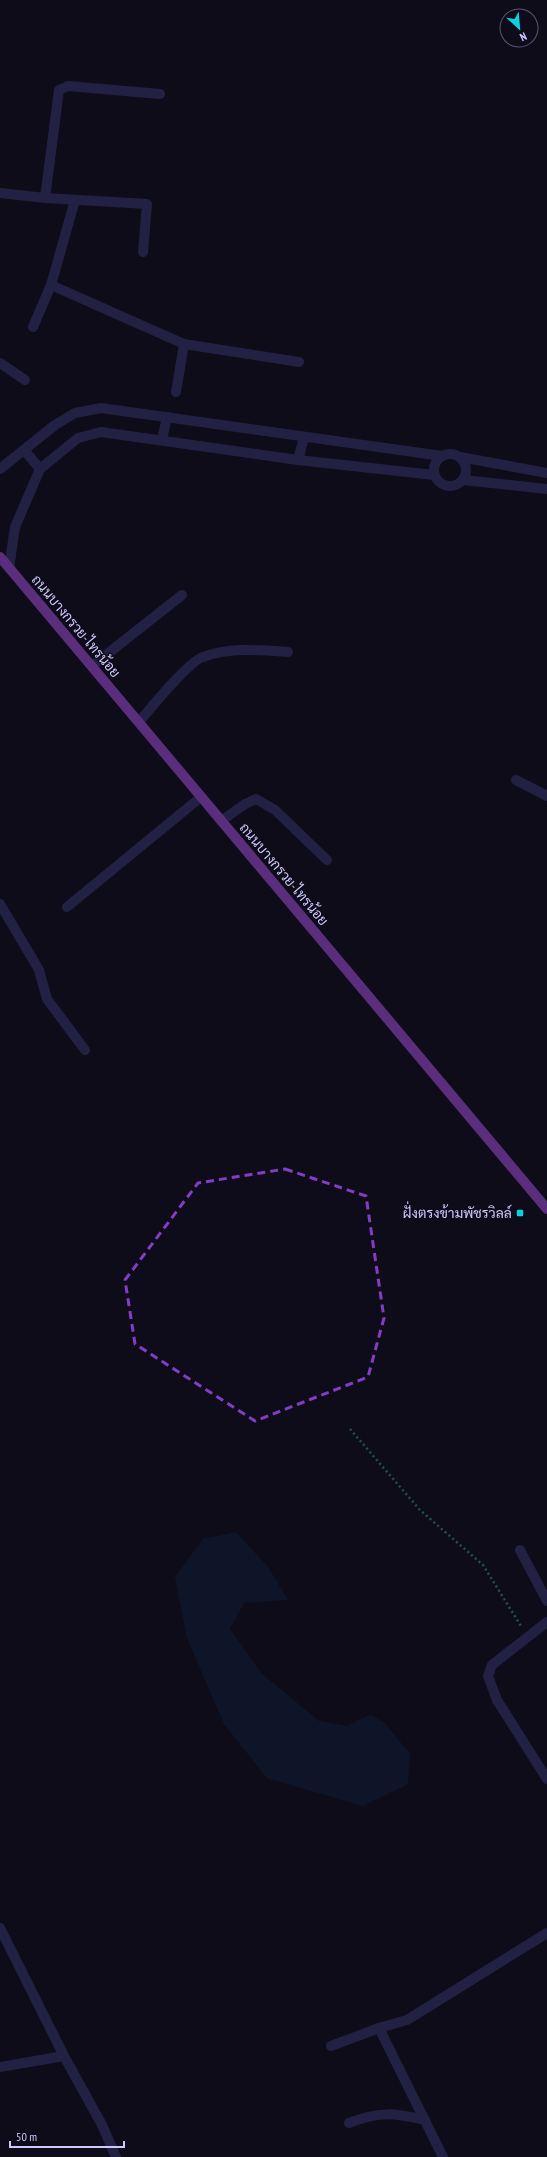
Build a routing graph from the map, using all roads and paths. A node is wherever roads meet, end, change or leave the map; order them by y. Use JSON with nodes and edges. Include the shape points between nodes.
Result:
{"nodes":[{"id":1,"x":160,"y":94,"type":"dead end"},
{"id":2,"x":0,"y":193,"type":"edge"},
{"id":3,"x":45,"y":198,"type":"junction"},
{"id":4,"x":76,"y":200,"type":"junction"},
{"id":5,"x":144,"y":252,"type":"dead end"},
{"id":6,"x":52,"y":285,"type":"junction"},
{"id":7,"x":33,"y":327,"type":"dead end"},
{"id":8,"x":184,"y":344,"type":"junction"},
{"id":9,"x":299,"y":362,"type":"dead end"},
{"id":10,"x":0,"y":363,"type":"edge"},
{"id":11,"x":25,"y":380,"type":"dead end"},
{"id":12,"x":176,"y":392,"type":"dead end"},
{"id":13,"x":167,"y":417,"type":"junction"},
{"id":14,"x":304,"y":437,"type":"junction"},
{"id":15,"x":162,"y":440,"type":"junction"},
{"id":16,"x":25,"y":451,"type":"junction"},
{"id":17,"x":442,"y":456,"type":"junction"},
{"id":18,"x":460,"y":457,"type":"junction"},
{"id":19,"x":298,"y":460,"type":"junction"},
{"id":20,"x":0,"y":469,"type":"edge"},
{"id":21,"x":40,"y":469,"type":"junction"},
{"id":22,"x":544,"y":472,"type":"edge"},
{"id":23,"x":434,"y":475,"type":"junction"},
{"id":24,"x":463,"y":480,"type":"junction"},
{"id":25,"x":543,"y":488,"type":"edge"},
{"id":26,"x":0,"y":557,"type":"edge"},
{"id":27,"x":9,"y":568,"type":"junction"},
{"id":28,"x":182,"y":595,"type":"dead end"},
{"id":29,"x":288,"y":652,"type":"dead end"},
{"id":30,"x":92,"y":666,"type":"junction"},
{"id":31,"x":139,"y":722,"type":"junction"},
{"id":32,"x":516,"y":780,"type":"dead end"},
{"id":33,"x":547,"y":796,"type":"edge"},
{"id":34,"x":201,"y":797,"type":"junction"},
{"id":35,"x":221,"y":821,"type":"junction"},
{"id":36,"x":327,"y":860,"type":"dead end"},
{"id":37,"x":0,"y":904,"type":"edge"},
{"id":38,"x":67,"y":907,"type":"dead end"},
{"id":39,"x":85,"y":1050,"type":"dead end"},
{"id":40,"x":547,"y":1209,"type":"edge"},
{"id":41,"x":350,"y":1429,"type":"dead end"},
{"id":42,"x":520,"y":1550,"type":"dead end"},
{"id":43,"x":547,"y":1601,"type":"edge"},
{"id":44,"x":547,"y":1622,"type":"edge"},
{"id":45,"x":528,"y":1637,"type":"junction"},
{"id":46,"x":547,"y":1779,"type":"edge"},
{"id":47,"x":0,"y":1928,"type":"edge"},
{"id":48,"x":547,"y":1933,"type":"edge"},
{"id":49,"x":379,"y":2028,"type":"junction"},
{"id":50,"x":331,"y":2046,"type":"dead end"},
{"id":51,"x":64,"y":2056,"type":"junction"},
{"id":52,"x":0,"y":2067,"type":"edge"},
{"id":53,"x":425,"y":2120,"type":"junction"},
{"id":54,"x":349,"y":2123,"type":"dead end"},
{"id":55,"x":116,"y":2157,"type":"edge"},
{"id":56,"x":443,"y":2157,"type":"edge"}],
"edges":[{"from":1,"to":3,"type":"street","via":[[68,86],[59,90]]},
{"from":2,"to":3,"type":"street"},
{"from":3,"to":4,"type":"street"},
{"from":4,"to":5,"type":"street","via":[[148,204]]},
{"from":4,"to":6,"type":"street"},
{"from":6,"to":7,"type":"street"},
{"from":6,"to":8,"type":"street"},
{"from":8,"to":9,"type":"street"},
{"from":8,"to":12,"type":"street"},
{"from":10,"to":11,"type":"street"},
{"from":13,"to":14,"type":"street"},
{"from":13,"to":15,"type":"street"},
{"from":13,"to":16,"type":"street","via":[[101,408],[75,413],[55,425]]},
{"from":14,"to":17,"type":"street"},
{"from":14,"to":19,"type":"street"},
{"from":15,"to":19,"type":"street"},
{"from":15,"to":21,"type":"street","via":[[101,432],[78,438]]},
{"from":16,"to":20,"type":"street"},
{"from":16,"to":21,"type":"street"},
{"from":17,"to":18,"type":"street","via":[[454,454]]},
{"from":17,"to":23,"type":"street","via":[[434,464]]},
{"from":18,"to":22,"type":"street"},
{"from":18,"to":24,"type":"street","via":[[466,468]]},
{"from":19,"to":23,"type":"street"},
{"from":21,"to":27,"type":"street","via":[[15,527]]},
{"from":22,"to":25,"type":"street"},
{"from":23,"to":24,"type":"street","via":[[441,484],[447,486],[453,487]]},
{"from":24,"to":25,"type":"street"},
{"from":26,"to":27,"type":"main road","name":"ถนนบางกรวย-ไทรน้อย"},
{"from":27,"to":30,"type":"main road","name":"ถนนบางกรวย-ไทรน้อย"},
{"from":28,"to":30,"type":"street"},
{"from":29,"to":31,"type":"street","via":[[244,649],[201,657],[179,676]]},
{"from":30,"to":31,"type":"main road","name":"ถนนบางกรวย-ไทรน้อย"},
{"from":31,"to":34,"type":"main road","name":"ถนนบางกรวย-ไทรน้อย"},
{"from":32,"to":33,"type":"street"},
{"from":34,"to":35,"type":"main road","name":"ถนนบางกรวย-ไทรน้อย"},
{"from":34,"to":38,"type":"street"},
{"from":35,"to":36,"type":"street","via":[[256,799],[275,810]]},
{"from":35,"to":40,"type":"main road","name":"ถนนบางกรวย-ไทรน้อย"},
{"from":37,"to":39,"type":"street","via":[[39,970],[47,999]]},
{"from":41,"to":45,"type":"path","via":[[420,1510],[483,1565]]},
{"from":42,"to":43,"type":"street"},
{"from":44,"to":45,"type":"street"},
{"from":45,"to":46,"type":"street","via":[[492,1665],[488,1676],[497,1700]]},
{"from":47,"to":51,"type":"street"},
{"from":48,"to":49,"type":"street","via":[[407,2020]]},
{"from":49,"to":50,"type":"street"},
{"from":49,"to":53,"type":"street"},
{"from":51,"to":52,"type":"street"},
{"from":51,"to":55,"type":"street","via":[[89,2099]]},
{"from":53,"to":54,"type":"street","via":[[395,2113],[377,2114]]},
{"from":53,"to":56,"type":"street"}]}
